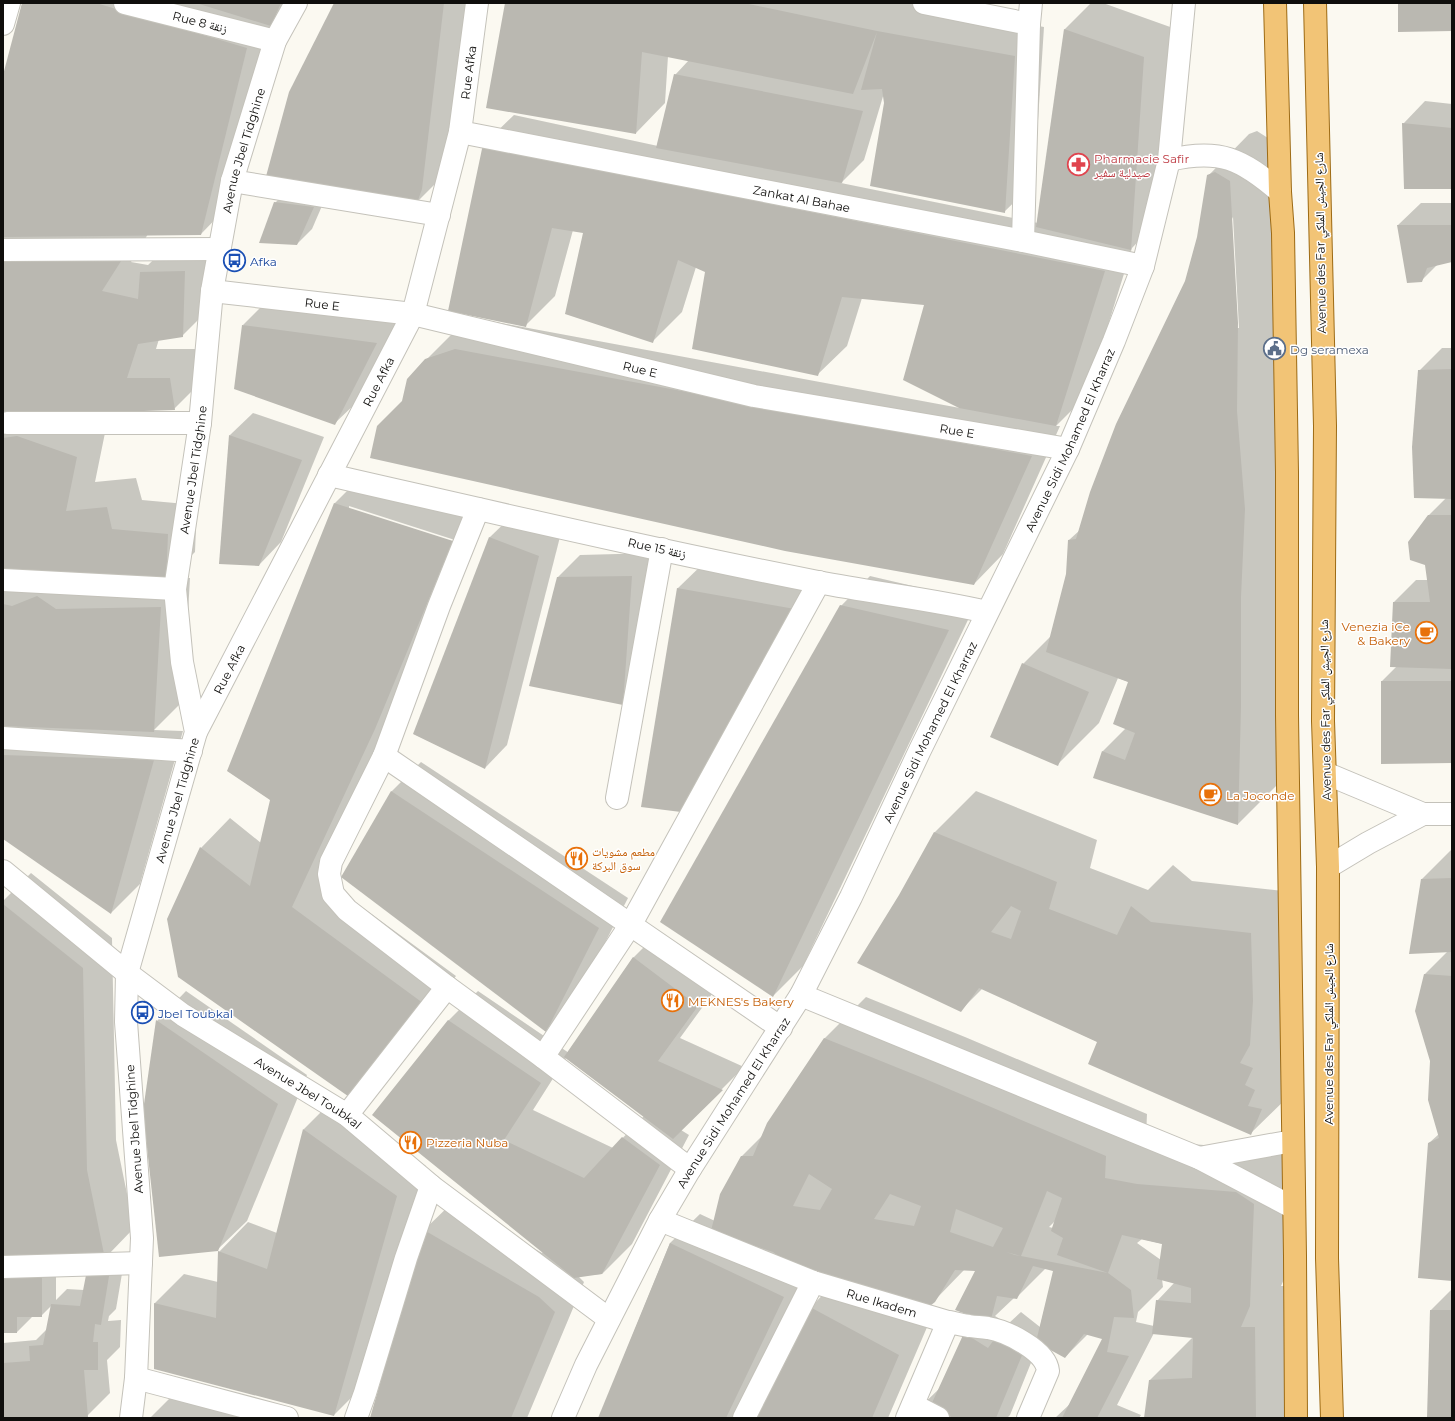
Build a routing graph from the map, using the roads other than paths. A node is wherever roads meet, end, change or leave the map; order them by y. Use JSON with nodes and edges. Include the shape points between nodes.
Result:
{"nodes":[{"id":1,"x":9,"y":3,"type":"edge"},
{"id":2,"x":296,"y":3,"type":"edge"},
{"id":3,"x":477,"y":3,"type":"edge"},
{"id":4,"x":924,"y":3,"type":"edge"},
{"id":5,"x":1031,"y":3,"type":"edge"},
{"id":6,"x":1184,"y":3,"type":"edge"},
{"id":7,"x":1275,"y":3,"type":"edge"},
{"id":8,"x":1315,"y":3,"type":"edge"},
{"id":9,"x":130,"y":4,"type":"edge"},
{"id":10,"x":3,"y":24,"type":"edge"},
{"id":11,"x":1029,"y":24,"type":"junction"},
{"id":12,"x":275,"y":41,"type":"junction"},
{"id":13,"x":460,"y":132,"type":"junction"},
{"id":14,"x":1169,"y":160,"type":"junction"},
{"id":15,"x":232,"y":181,"type":"junction"},
{"id":16,"x":1280,"y":192,"type":"junction"},
{"id":17,"x":439,"y":215,"type":"junction"},
{"id":18,"x":1023,"y":241,"type":"junction"},
{"id":19,"x":220,"y":249,"type":"junction"},
{"id":20,"x":3,"y":250,"type":"edge"},
{"id":21,"x":1143,"y":266,"type":"junction"},
{"id":22,"x":212,"y":291,"type":"junction"},
{"id":23,"x":413,"y":314,"type":"junction"},
{"id":24,"x":7,"y":423,"type":"dead end"},
{"id":25,"x":200,"y":423,"type":"junction"},
{"id":26,"x":1068,"y":450,"type":"junction"},
{"id":27,"x":329,"y":475,"type":"junction"},
{"id":28,"x":478,"y":508,"type":"junction"},
{"id":29,"x":662,"y":549,"type":"junction"},
{"id":30,"x":3,"y":580,"type":"edge"},
{"id":31,"x":819,"y":582,"type":"junction"},
{"id":32,"x":175,"y":590,"type":"junction"},
{"id":33,"x":987,"y":612,"type":"junction"},
{"id":34,"x":3,"y":738,"type":"edge"},
{"id":35,"x":194,"y":742,"type":"junction"},
{"id":36,"x":384,"y":756,"type":"junction"},
{"id":37,"x":1325,"y":773,"type":"junction"},
{"id":38,"x":617,"y":798,"type":"dead end"},
{"id":39,"x":1423,"y":814,"type":"junction"},
{"id":40,"x":1452,"y":814,"type":"edge"},
{"id":41,"x":1328,"y":866,"type":"junction"},
{"id":42,"x":3,"y":871,"type":"edge"},
{"id":43,"x":631,"y":924,"type":"junction"},
{"id":44,"x":127,"y":973,"type":"junction"},
{"id":45,"x":447,"y":987,"type":"junction"},
{"id":46,"x":802,"y":995,"type":"junction"},
{"id":47,"x":781,"y":1028,"type":"junction"},
{"id":48,"x":543,"y":1058,"type":"junction"},
{"id":49,"x":347,"y":1115,"type":"junction"},
{"id":50,"x":1293,"y":1141,"type":"junction"},
{"id":51,"x":1199,"y":1158,"type":"junction"},
{"id":52,"x":690,"y":1169,"type":"junction"},
{"id":53,"x":430,"y":1186,"type":"junction"},
{"id":54,"x":1294,"y":1208,"type":"junction"},
{"id":55,"x":660,"y":1220,"type":"junction"},
{"id":56,"x":141,"y":1263,"type":"junction"},
{"id":57,"x":3,"y":1267,"type":"edge"},
{"id":58,"x":813,"y":1282,"type":"junction"},
{"id":59,"x":609,"y":1319,"type":"junction"},
{"id":60,"x":948,"y":1322,"type":"junction"},
{"id":61,"x":136,"y":1378,"type":"junction"},
{"id":62,"x":910,"y":1411,"type":"edge"},
{"id":63,"x":131,"y":1418,"type":"edge"},
{"id":64,"x":287,"y":1418,"type":"edge"},
{"id":65,"x":356,"y":1418,"type":"edge"},
{"id":66,"x":563,"y":1418,"type":"edge"},
{"id":67,"x":744,"y":1418,"type":"edge"},
{"id":68,"x":938,"y":1418,"type":"edge"},
{"id":69,"x":1028,"y":1418,"type":"edge"},
{"id":70,"x":1296,"y":1418,"type":"edge"},
{"id":71,"x":1332,"y":1418,"type":"edge"}],
"edges":[{"from":1,"to":10,"type":"street"},
{"from":2,"to":12,"type":"street","name":"Avenue Jbel Tidghine"},
{"from":3,"to":13,"type":"street","name":"Rue Afka"},
{"from":4,"to":11,"type":"street"},
{"from":5,"to":11,"type":"street"},
{"from":6,"to":14,"type":"street","name":"Avenue Sidi Mohamed El Kharraz"},
{"from":7,"to":16,"type":"main road"},
{"from":8,"to":37,"type":"main road","name":"Avenue des Far شارع الجيش الملكي","via":[[1325,426]]},
{"from":9,"to":12,"type":"street","name":"Rue 8 زنقة"},
{"from":11,"to":18,"type":"street"},
{"from":12,"to":15,"type":"street","name":"Avenue Jbel Tidghine"},
{"from":13,"to":17,"type":"street","name":"Rue Afka"},
{"from":13,"to":18,"type":"street","name":"Zankat Al Bahae"},
{"from":14,"to":16,"type":"street","via":[[1202,154],[1227,158],[1248,167]]},
{"from":14,"to":21,"type":"street","name":"Avenue Sidi Mohamed El Kharraz"},
{"from":15,"to":17,"type":"street"},
{"from":15,"to":19,"type":"street","name":"Avenue Jbel Tidghine"},
{"from":16,"to":50,"type":"main road","via":[[1287,464],[1287,715]]},
{"from":17,"to":23,"type":"street","name":"Rue Afka"},
{"from":18,"to":21,"type":"street","name":"Zankat Al Bahae"},
{"from":19,"to":20,"type":"street"},
{"from":19,"to":22,"type":"street","name":"Avenue Jbel Tidghine"},
{"from":21,"to":26,"type":"street","name":"Avenue Sidi Mohamed El Kharraz"},
{"from":22,"to":23,"type":"street","name":"Rue E"},
{"from":22,"to":25,"type":"street","name":"Avenue Jbel Tidghine"},
{"from":23,"to":26,"type":"street","name":"Rue E","via":[[754,396]]},
{"from":23,"to":27,"type":"street","name":"Rue Afka"},
{"from":24,"to":25,"type":"street"},
{"from":25,"to":32,"type":"street","name":"Avenue Jbel Tidghine"},
{"from":26,"to":33,"type":"street","name":"Avenue Sidi Mohamed El Kharraz"},
{"from":27,"to":28,"type":"street","name":"Rue 15 زنقة"},
{"from":27,"to":35,"type":"street","name":"Rue Afka"},
{"from":28,"to":29,"type":"street","name":"Rue 15 زنقة"},
{"from":28,"to":36,"type":"street"},
{"from":29,"to":31,"type":"street","name":"Rue 15 زنقة"},
{"from":29,"to":38,"type":"street"},
{"from":30,"to":32,"type":"street"},
{"from":31,"to":33,"type":"street","name":"Rue 15 زنقة"},
{"from":31,"to":43,"type":"street"},
{"from":32,"to":35,"type":"street","name":"Avenue Jbel Tidghine"},
{"from":33,"to":46,"type":"street","name":"Avenue Sidi Mohamed El Kharraz"},
{"from":34,"to":35,"type":"street"},
{"from":35,"to":44,"type":"street","name":"Avenue Jbel Tidghine"},
{"from":36,"to":43,"type":"street"},
{"from":36,"to":45,"type":"street","via":[[332,862],[329,874],[332,894],[347,910]]},
{"from":37,"to":39,"type":"street"},
{"from":37,"to":41,"type":"main road","name":"Avenue des Far شارع الجيش الملكي"},
{"from":39,"to":40,"type":"street"},
{"from":39,"to":41,"type":"street"},
{"from":41,"to":71,"type":"main road","name":"Avenue des Far شارع الجيش الملكي","via":[[1328,1258]]},
{"from":42,"to":44,"type":"street","name":"Avenue Jbel Toubkal"},
{"from":43,"to":47,"type":"street"},
{"from":43,"to":48,"type":"street"},
{"from":44,"to":49,"type":"street","name":"Avenue Jbel Toubkal","via":[[183,1015]]},
{"from":44,"to":56,"type":"street","name":"Avenue Jbel Tidghine","via":[[126,1022],[142,1238]]},
{"from":45,"to":48,"type":"street"},
{"from":45,"to":49,"type":"street"},
{"from":46,"to":47,"type":"street","name":"Avenue Sidi Mohamed El Kharraz"},
{"from":46,"to":51,"type":"street"},
{"from":47,"to":52,"type":"street","name":"Avenue Sidi Mohamed El Kharraz"},
{"from":48,"to":52,"type":"street"},
{"from":49,"to":53,"type":"street","name":"Avenue Jbel Toubkal"},
{"from":50,"to":51,"type":"street"},
{"from":50,"to":54,"type":"main road"},
{"from":51,"to":54,"type":"street"},
{"from":52,"to":55,"type":"street","name":"Avenue Sidi Mohamed El Kharraz"},
{"from":53,"to":59,"type":"street","name":"Avenue Jbel Toubkal"},
{"from":53,"to":65,"type":"street"},
{"from":54,"to":70,"type":"main road"},
{"from":55,"to":58,"type":"street","name":"Rue Ikadem"},
{"from":55,"to":59,"type":"street","name":"Avenue Sidi Mohamed El Kharraz"},
{"from":56,"to":57,"type":"street"},
{"from":56,"to":61,"type":"street","name":"Avenue Jbel Tidghine"},
{"from":58,"to":60,"type":"street","name":"Rue Ikadem"},
{"from":58,"to":67,"type":"street"},
{"from":59,"to":66,"type":"street","name":"Avenue Sidi Mohamed El Kharraz"},
{"from":60,"to":62,"type":"street"},
{"from":60,"to":69,"type":"street","name":"Rue Ikadem","via":[[1001,1332],[1030,1346],[1043,1358],[1048,1371]]},
{"from":61,"to":63,"type":"street","name":"Avenue Jbel Tidghine"},
{"from":61,"to":64,"type":"street"},
{"from":62,"to":68,"type":"street"}]}
